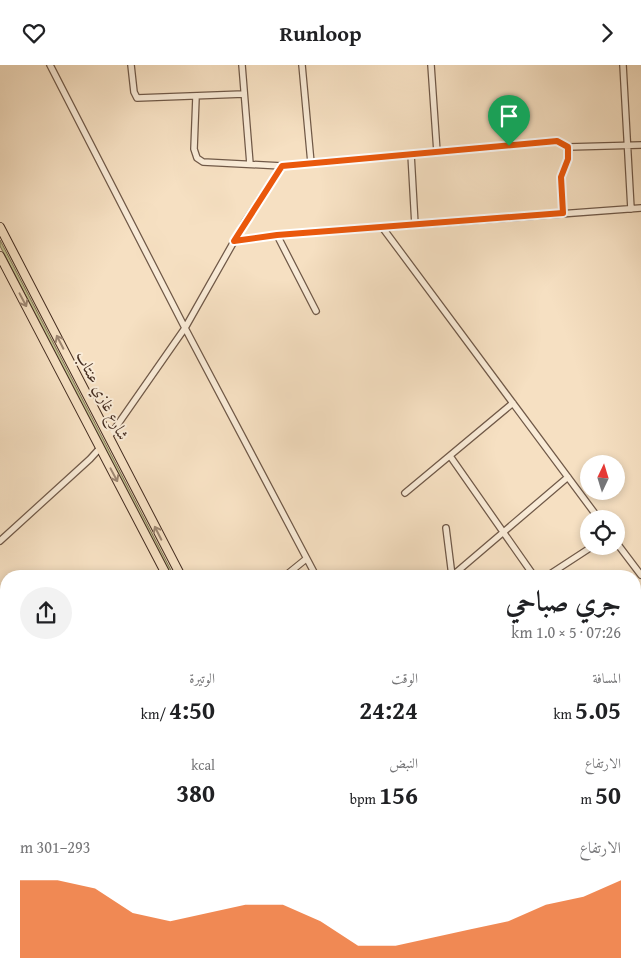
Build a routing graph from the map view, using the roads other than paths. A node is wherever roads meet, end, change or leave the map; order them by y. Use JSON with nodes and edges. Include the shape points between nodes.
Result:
{"nodes":[{"id":1,"x":50,"y":65,"type":"edge"},
{"id":2,"x":131,"y":65,"type":"edge"},
{"id":3,"x":242,"y":65,"type":"edge"},
{"id":4,"x":302,"y":65,"type":"edge"},
{"id":5,"x":431,"y":65,"type":"edge"},
{"id":6,"x":623,"y":65,"type":"edge"},
{"id":7,"x":244,"y":95,"type":"junction"},
{"id":8,"x":196,"y":97,"type":"junction"},
{"id":9,"x":641,"y":145,"type":"edge"},
{"id":10,"x":628,"y":146,"type":"junction"},
{"id":11,"x":568,"y":147,"type":"junction"},
{"id":12,"x":437,"y":152,"type":"junction"},
{"id":13,"x":412,"y":155,"type":"junction"},
{"id":14,"x":311,"y":163,"type":"junction"},
{"id":15,"x":250,"y":164,"type":"junction"},
{"id":16,"x":282,"y":166,"type":"junction"},
{"id":17,"x":641,"y":208,"type":"edge"},
{"id":18,"x":631,"y":209,"type":"junction"},
{"id":19,"x":563,"y":213,"type":"junction"},
{"id":20,"x":415,"y":225,"type":"junction"},
{"id":21,"x":0,"y":227,"type":"edge"},
{"id":22,"x":382,"y":227,"type":"junction"},
{"id":23,"x":277,"y":235,"type":"junction"},
{"id":24,"x":234,"y":241,"type":"junction"},
{"id":25,"x":0,"y":256,"type":"edge"},
{"id":26,"x":316,"y":311,"type":"dead end"},
{"id":27,"x":185,"y":328,"type":"junction"},
{"id":28,"x":513,"y":403,"type":"junction"},
{"id":29,"x":109,"y":437,"type":"junction"},
{"id":30,"x":100,"y":448,"type":"junction"},
{"id":31,"x":450,"y":456,"type":"junction"},
{"id":32,"x":568,"y":477,"type":"junction"},
{"id":33,"x":405,"y":493,"type":"dead end"},
{"id":34,"x":592,"y":510,"type":"edge"},
{"id":35,"x":446,"y":528,"type":"dead end"},
{"id":36,"x":503,"y":532,"type":"junction"},
{"id":37,"x":0,"y":541,"type":"edge"},
{"id":38,"x":580,"y":554,"type":"edge"},
{"id":39,"x":625,"y":554,"type":"edge"},
{"id":40,"x":306,"y":559,"type":"junction"},
{"id":41,"x":164,"y":570,"type":"edge"},
{"id":42,"x":178,"y":570,"type":"edge"},
{"id":43,"x":292,"y":570,"type":"edge"},
{"id":44,"x":312,"y":570,"type":"edge"},
{"id":45,"x":451,"y":570,"type":"edge"},
{"id":46,"x":459,"y":570,"type":"edge"},
{"id":47,"x":530,"y":570,"type":"edge"},
{"id":48,"x":556,"y":570,"type":"edge"},
{"id":49,"x":637,"y":570,"type":"edge"}],
"edges":[{"from":1,"to":27,"type":"street"},
{"from":2,"to":8,"type":"street","via":[[137,98]]},
{"from":3,"to":7,"type":"street"},
{"from":4,"to":14,"type":"street"},
{"from":5,"to":12,"type":"street"},
{"from":6,"to":10,"type":"street"},
{"from":7,"to":8,"type":"street"},
{"from":7,"to":15,"type":"street"},
{"from":8,"to":15,"type":"street","via":[[194,149],[197,158],[203,162]]},
{"from":9,"to":10,"type":"street"},
{"from":10,"to":11,"type":"street"},
{"from":10,"to":18,"type":"street"},
{"from":11,"to":12,"type":"street","via":[[557,141]]},
{"from":11,"to":19,"type":"street","via":[[568,159],[561,177]]},
{"from":12,"to":13,"type":"street"},
{"from":13,"to":14,"type":"street"},
{"from":13,"to":20,"type":"street"},
{"from":14,"to":16,"type":"street"},
{"from":15,"to":16,"type":"street"},
{"from":16,"to":24,"type":"street"},
{"from":17,"to":18,"type":"street"},
{"from":18,"to":19,"type":"street"},
{"from":19,"to":20,"type":"street"},
{"from":20,"to":22,"type":"street"},
{"from":29,"to":21,"type":"highway","name":"شارع غازي عنتاب","one_way":true},
{"from":22,"to":23,"type":"street"},
{"from":22,"to":28,"type":"street"},
{"from":23,"to":24,"type":"street"},
{"from":23,"to":26,"type":"street"},
{"from":24,"to":27,"type":"street"},
{"from":25,"to":30,"type":"highway","one_way":true},
{"from":27,"to":29,"type":"street"},
{"from":27,"to":40,"type":"street"},
{"from":28,"to":31,"type":"street"},
{"from":28,"to":32,"type":"street"},
{"from":42,"to":29,"type":"highway","name":"شارع غازي عنتاب","one_way":true},
{"from":30,"to":37,"type":"street"},
{"from":30,"to":41,"type":"highway","one_way":true},
{"from":31,"to":33,"type":"street"},
{"from":31,"to":36,"type":"street"},
{"from":32,"to":34,"type":"street"},
{"from":32,"to":36,"type":"street"},
{"from":35,"to":45,"type":"street"},
{"from":36,"to":46,"type":"street"},
{"from":36,"to":47,"type":"street"},
{"from":38,"to":48,"type":"street"},
{"from":39,"to":49,"type":"street"},
{"from":40,"to":43,"type":"street"},
{"from":40,"to":44,"type":"street"}]}
